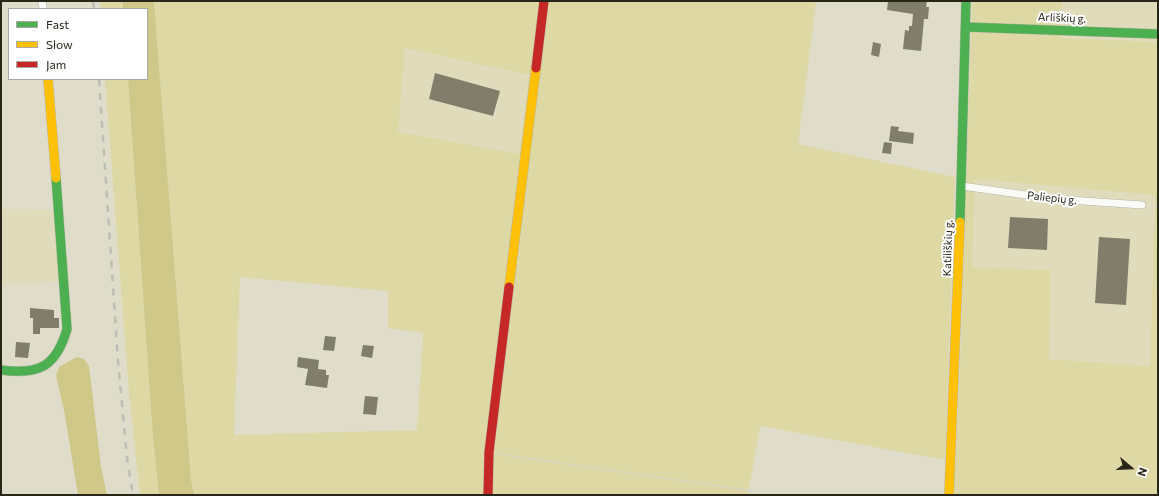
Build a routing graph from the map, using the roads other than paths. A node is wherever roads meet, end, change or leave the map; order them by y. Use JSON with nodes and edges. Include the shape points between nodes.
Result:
{"nodes":[{"id":1,"x":544,"y":1,"type":"edge"},
{"id":2,"x":966,"y":1,"type":"edge"},
{"id":3,"x":966,"y":27,"type":"junction"},
{"id":4,"x":1158,"y":34,"type":"edge"},
{"id":5,"x":48,"y":80,"type":"edge"},
{"id":6,"x":962,"y":186,"type":"junction"},
{"id":7,"x":1142,"y":205,"type":"dead end"},
{"id":8,"x":1,"y":370,"type":"edge"},
{"id":9,"x":488,"y":495,"type":"edge"},
{"id":10,"x":949,"y":495,"type":"edge"}],
"edges":[{"from":1,"to":9,"type":"street","via":[[489,452]]},
{"from":2,"to":3,"type":"street","name":"Katiliškių g."},
{"from":3,"to":4,"type":"street","name":"Arliškių g."},
{"from":3,"to":6,"type":"street","name":"Katiliškių g."},
{"from":5,"to":8,"type":"street","via":[[67,329],[64,343],[47,365],[25,373]]},
{"from":6,"to":7,"type":"street","name":"Paliepių g.","via":[[1054,199]]},
{"from":6,"to":10,"type":"street","name":"Katiliškių g."}]}
